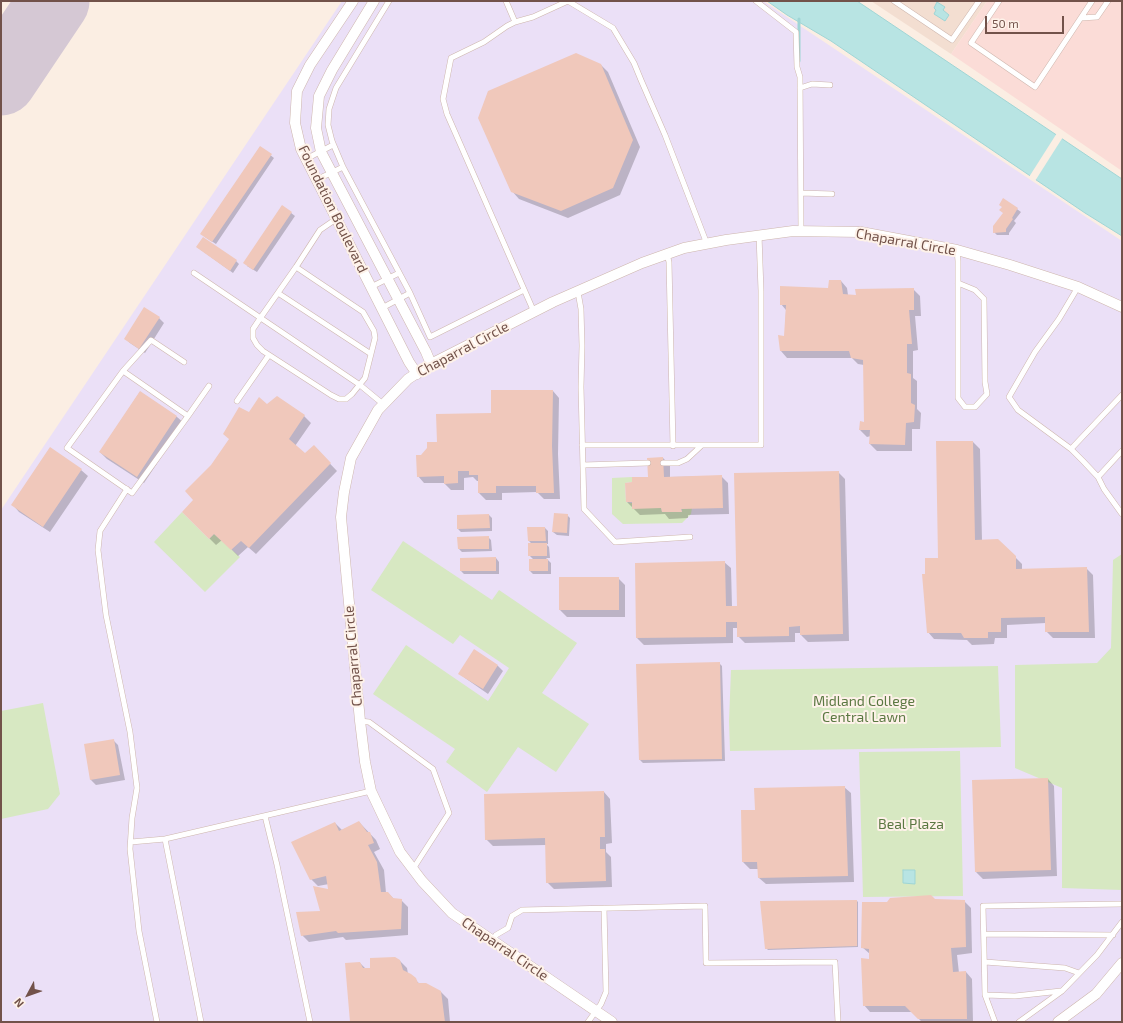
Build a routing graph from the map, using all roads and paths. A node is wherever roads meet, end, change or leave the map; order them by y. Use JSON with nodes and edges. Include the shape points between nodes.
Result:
{"nodes":[{"id":1,"x":353,"y":1,"type":"edge"},
{"id":2,"x":389,"y":1,"type":"edge"},
{"id":3,"x":506,"y":1,"type":"edge"},
{"id":4,"x":756,"y":1,"type":"edge"},
{"id":5,"x":894,"y":1,"type":"edge"},
{"id":6,"x":979,"y":1,"type":"edge"},
{"id":7,"x":999,"y":1,"type":"edge"},
{"id":8,"x":1092,"y":1,"type":"edge"},
{"id":9,"x":1108,"y":1,"type":"edge"},
{"id":10,"x":372,"y":2,"type":"edge"},
{"id":11,"x":1081,"y":18,"type":"junction"},
{"id":12,"x":516,"y":22,"type":"junction"},
{"id":13,"x":830,"y":85,"type":"dead end"},
{"id":14,"x":800,"y":88,"type":"junction"},
{"id":15,"x":333,"y":145,"type":"junction"},
{"id":16,"x":321,"y":152,"type":"junction"},
{"id":17,"x":306,"y":159,"type":"junction"},
{"id":18,"x":343,"y":167,"type":"junction"},
{"id":19,"x":332,"y":172,"type":"junction"},
{"id":20,"x":316,"y":180,"type":"junction"},
{"id":21,"x":801,"y":194,"type":"junction"},
{"id":22,"x":832,"y":194,"type":"dead end"},
{"id":23,"x":336,"y":219,"type":"junction"},
{"id":24,"x":801,"y":231,"type":"junction"},
{"id":25,"x":759,"y":235,"type":"junction"},
{"id":26,"x":708,"y":244,"type":"junction"},
{"id":27,"x":957,"y":250,"type":"junction"},
{"id":28,"x":667,"y":254,"type":"junction"},
{"id":29,"x":296,"y":267,"type":"junction"},
{"id":30,"x":399,"y":272,"type":"junction"},
{"id":31,"x":194,"y":273,"type":"dead end"},
{"id":32,"x":388,"y":278,"type":"junction"},
{"id":33,"x":958,"y":283,"type":"junction"},
{"id":34,"x":1078,"y":287,"type":"junction"},
{"id":35,"x":371,"y":288,"type":"junction"},
{"id":36,"x":524,"y":290,"type":"junction"},
{"id":37,"x":278,"y":292,"type":"junction"},
{"id":38,"x":578,"y":292,"type":"junction"},
{"id":39,"x":410,"y":294,"type":"junction"},
{"id":40,"x":399,"y":300,"type":"junction"},
{"id":41,"x":1122,"y":307,"type":"edge"},
{"id":42,"x":382,"y":308,"type":"junction"},
{"id":43,"x":534,"y":312,"type":"junction"},
{"id":44,"x":261,"y":317,"type":"junction"},
{"id":45,"x":371,"y":354,"type":"junction"},
{"id":46,"x":269,"y":355,"type":"junction"},
{"id":47,"x":184,"y":362,"type":"dead end"},
{"id":48,"x":431,"y":364,"type":"junction"},
{"id":49,"x":122,"y":371,"type":"junction"},
{"id":50,"x":417,"y":374,"type":"junction"},
{"id":51,"x":360,"y":385,"type":"junction"},
{"id":52,"x":209,"y":386,"type":"dead end"},
{"id":53,"x":1122,"y":395,"type":"edge"},
{"id":54,"x":237,"y":401,"type":"dead end"},
{"id":55,"x":383,"y":404,"type":"junction"},
{"id":56,"x":188,"y":416,"type":"junction"},
{"id":57,"x":582,"y":445,"type":"junction"},
{"id":58,"x":673,"y":446,"type":"junction"},
{"id":59,"x":701,"y":446,"type":"junction"},
{"id":60,"x":1071,"y":449,"type":"junction"},
{"id":61,"x":1122,"y":451,"type":"edge"},
{"id":62,"x":648,"y":463,"type":"dead end"},
{"id":63,"x":663,"y":463,"type":"dead end"},
{"id":64,"x":583,"y":465,"type":"junction"},
{"id":65,"x":1098,"y":477,"type":"junction"},
{"id":66,"x":127,"y":489,"type":"junction"},
{"id":67,"x":1122,"y":514,"type":"edge"},
{"id":68,"x":690,"y":537,"type":"dead end"},
{"id":69,"x":360,"y":721,"type":"junction"},
{"id":70,"x":371,"y":791,"type":"junction"},
{"id":71,"x":265,"y":816,"type":"junction"},
{"id":72,"x":165,"y":839,"type":"junction"},
{"id":73,"x":130,"y":842,"type":"junction"},
{"id":74,"x":413,"y":869,"type":"junction"},
{"id":75,"x":1122,"y":904,"type":"edge"},
{"id":76,"x":604,"y":908,"type":"junction"},
{"id":77,"x":1122,"y":922,"type":"edge"},
{"id":78,"x":984,"y":934,"type":"junction"},
{"id":79,"x":1113,"y":936,"type":"junction"},
{"id":80,"x":492,"y":941,"type":"junction"},
{"id":81,"x":985,"y":962,"type":"junction"},
{"id":82,"x":1122,"y":963,"type":"edge"},
{"id":83,"x":1079,"y":973,"type":"junction"},
{"id":84,"x":1062,"y":991,"type":"junction"},
{"id":85,"x":985,"y":995,"type":"junction"},
{"id":86,"x":596,"y":1011,"type":"junction"},
{"id":87,"x":157,"y":1022,"type":"edge"},
{"id":88,"x":201,"y":1022,"type":"edge"},
{"id":89,"x":310,"y":1022,"type":"edge"},
{"id":90,"x":588,"y":1022,"type":"edge"},
{"id":91,"x":612,"y":1022,"type":"edge"},
{"id":92,"x":838,"y":1022,"type":"edge"},
{"id":93,"x":995,"y":1022,"type":"edge"},
{"id":94,"x":1019,"y":1022,"type":"edge"},
{"id":95,"x":1058,"y":1022,"type":"edge"}],
"edges":[{"from":1,"to":17,"type":"street","name":"Foundation Boulevard","via":[[310,65],[297,91],[295,123]]},
{"from":2,"to":15,"type":"lane","via":[[336,88],[328,124]]},
{"from":3,"to":12,"type":"lane"},
{"from":4,"to":14,"type":"lane","via":[[796,32]]},
{"from":5,"to":6,"type":"lane","via":[[952,40]]},
{"from":7,"to":11,"type":"lane","via":[[972,43],[1035,87]]},
{"from":8,"to":11,"type":"lane"},
{"from":9,"to":11,"type":"lane","via":[[1097,18]]},
{"from":10,"to":16,"type":"street","name":"Foundation Boulevard","via":[[319,96],[316,128]]},
{"from":12,"to":26,"type":"lane","via":[[568,1],[613,28],[639,74]]},
{"from":12,"to":36,"type":"lane","via":[[451,58],[443,99],[447,114]]},
{"from":13,"to":14,"type":"lane","via":[[812,84]]},
{"from":14,"to":21,"type":"lane"},
{"from":15,"to":16,"type":"lane"},
{"from":15,"to":18,"type":"lane"},
{"from":16,"to":17,"type":"lane"},
{"from":16,"to":19,"type":"street","name":"Foundation Boulevard"},
{"from":17,"to":20,"type":"street","name":"Foundation Boulevard"},
{"from":18,"to":19,"type":"lane"},
{"from":18,"to":30,"type":"lane"},
{"from":19,"to":20,"type":"lane"},
{"from":19,"to":32,"type":"street","name":"Foundation Boulevard"},
{"from":20,"to":23,"type":"street","name":"Foundation Boulevard"},
{"from":21,"to":22,"type":"lane"},
{"from":21,"to":24,"type":"lane"},
{"from":23,"to":29,"type":"lane","via":[[320,230]]},
{"from":23,"to":35,"type":"street","name":"Foundation Boulevard"},
{"from":24,"to":25,"type":"street","name":"Chaparral Circle"},
{"from":24,"to":27,"type":"street","name":"Chaparral Circle","via":[[861,232]]},
{"from":25,"to":26,"type":"street","name":"Chaparral Circle"},
{"from":25,"to":59,"type":"lane","via":[[761,445]]},
{"from":26,"to":28,"type":"street","name":"Chaparral Circle"},
{"from":27,"to":33,"type":"lane"},
{"from":27,"to":34,"type":"street","name":"Chaparral Circle"},
{"from":28,"to":38,"type":"street","name":"Chaparral Circle"},
{"from":28,"to":58,"type":"lane"},
{"from":29,"to":37,"type":"lane"},
{"from":29,"to":45,"type":"lane","via":[[363,312],[374,331]]},
{"from":30,"to":32,"type":"lane"},
{"from":30,"to":39,"type":"lane"},
{"from":31,"to":44,"type":"lane"},
{"from":32,"to":35,"type":"lane"},
{"from":32,"to":40,"type":"street","name":"Foundation Boulevard"},
{"from":33,"to":33,"type":"lane","via":[[958,398],[965,407],[975,408],[987,394],[984,299],[975,290]]},
{"from":34,"to":41,"type":"street","name":"Chaparral Circle"},
{"from":34,"to":60,"type":"lane","via":[[1009,397],[1018,410]]},
{"from":35,"to":42,"type":"street","name":"Foundation Boulevard"},
{"from":36,"to":39,"type":"lane","via":[[430,337]]},
{"from":36,"to":43,"type":"lane"},
{"from":37,"to":44,"type":"lane"},
{"from":37,"to":45,"type":"lane"},
{"from":38,"to":43,"type":"street","name":"Chaparral Circle"},
{"from":38,"to":57,"type":"lane","via":[[581,309]]},
{"from":39,"to":40,"type":"lane"},
{"from":40,"to":42,"type":"lane"},
{"from":40,"to":48,"type":"street","name":"Foundation Boulevard"},
{"from":42,"to":50,"type":"street","name":"Foundation Boulevard"},
{"from":43,"to":48,"type":"street","name":"Chaparral Circle"},
{"from":44,"to":46,"type":"lane","via":[[253,329],[253,338]]},
{"from":44,"to":51,"type":"lane"},
{"from":45,"to":51,"type":"lane","via":[[365,378]]},
{"from":46,"to":51,"type":"lane","via":[[339,399],[346,399]]},
{"from":46,"to":54,"type":"lane"},
{"from":47,"to":49,"type":"lane","via":[[150,340]]},
{"from":48,"to":50,"type":"street","name":"Chaparral Circle"},
{"from":49,"to":56,"type":"lane"},
{"from":49,"to":66,"type":"lane","via":[[67,448]]},
{"from":50,"to":55,"type":"street","name":"Chaparral Circle","via":[[408,379]]},
{"from":51,"to":55,"type":"lane"},
{"from":52,"to":56,"type":"lane"},
{"from":53,"to":60,"type":"lane"},
{"from":55,"to":69,"type":"street","name":"Chaparral Circle","via":[[351,458],[341,517]]},
{"from":56,"to":66,"type":"lane","via":[[132,493]]},
{"from":57,"to":58,"type":"lane"},
{"from":57,"to":64,"type":"lane"},
{"from":58,"to":59,"type":"lane"},
{"from":59,"to":63,"type":"lane","via":[[687,459],[678,463]]},
{"from":60,"to":65,"type":"lane"},
{"from":61,"to":65,"type":"lane"},
{"from":62,"to":64,"type":"lane"},
{"from":64,"to":68,"type":"lane","via":[[584,509],[615,542]]},
{"from":65,"to":67,"type":"lane"},
{"from":66,"to":73,"type":"lane","via":[[100,531],[98,550],[106,615],[130,732],[137,788]]},
{"from":69,"to":70,"type":"street","name":"Chaparral Circle"},
{"from":69,"to":74,"type":"lane","via":[[369,722],[433,769],[448,814]]},
{"from":70,"to":71,"type":"lane"},
{"from":70,"to":74,"type":"street","name":"Chaparral Circle","via":[[400,852]]},
{"from":71,"to":72,"type":"lane"},
{"from":71,"to":89,"type":"lane"},
{"from":72,"to":73,"type":"lane"},
{"from":72,"to":88,"type":"lane"},
{"from":73,"to":87,"type":"lane","via":[[139,931]]},
{"from":74,"to":80,"type":"street","name":"Chaparral Circle","via":[[452,913]]},
{"from":75,"to":78,"type":"lane","via":[[983,906]]},
{"from":76,"to":80,"type":"lane","via":[[522,910],[512,916],[508,928],[496,935]]},
{"from":76,"to":86,"type":"lane","via":[[606,992]]},
{"from":76,"to":92,"type":"lane","via":[[705,906],[706,963],[835,962]]},
{"from":77,"to":79,"type":"lane"},
{"from":78,"to":79,"type":"lane"},
{"from":78,"to":81,"type":"lane"},
{"from":79,"to":83,"type":"lane"},
{"from":80,"to":86,"type":"street","name":"Chaparral Circle"},
{"from":81,"to":83,"type":"lane","via":[[1065,968]]},
{"from":81,"to":85,"type":"lane"},
{"from":82,"to":95,"type":"street","via":[[1096,994]]},
{"from":83,"to":84,"type":"lane"},
{"from":84,"to":85,"type":"lane","via":[[1015,996]]},
{"from":84,"to":94,"type":"lane"},
{"from":85,"to":93,"type":"lane"},
{"from":86,"to":90,"type":"lane"},
{"from":86,"to":91,"type":"street","name":"Chaparral Circle"}]}
